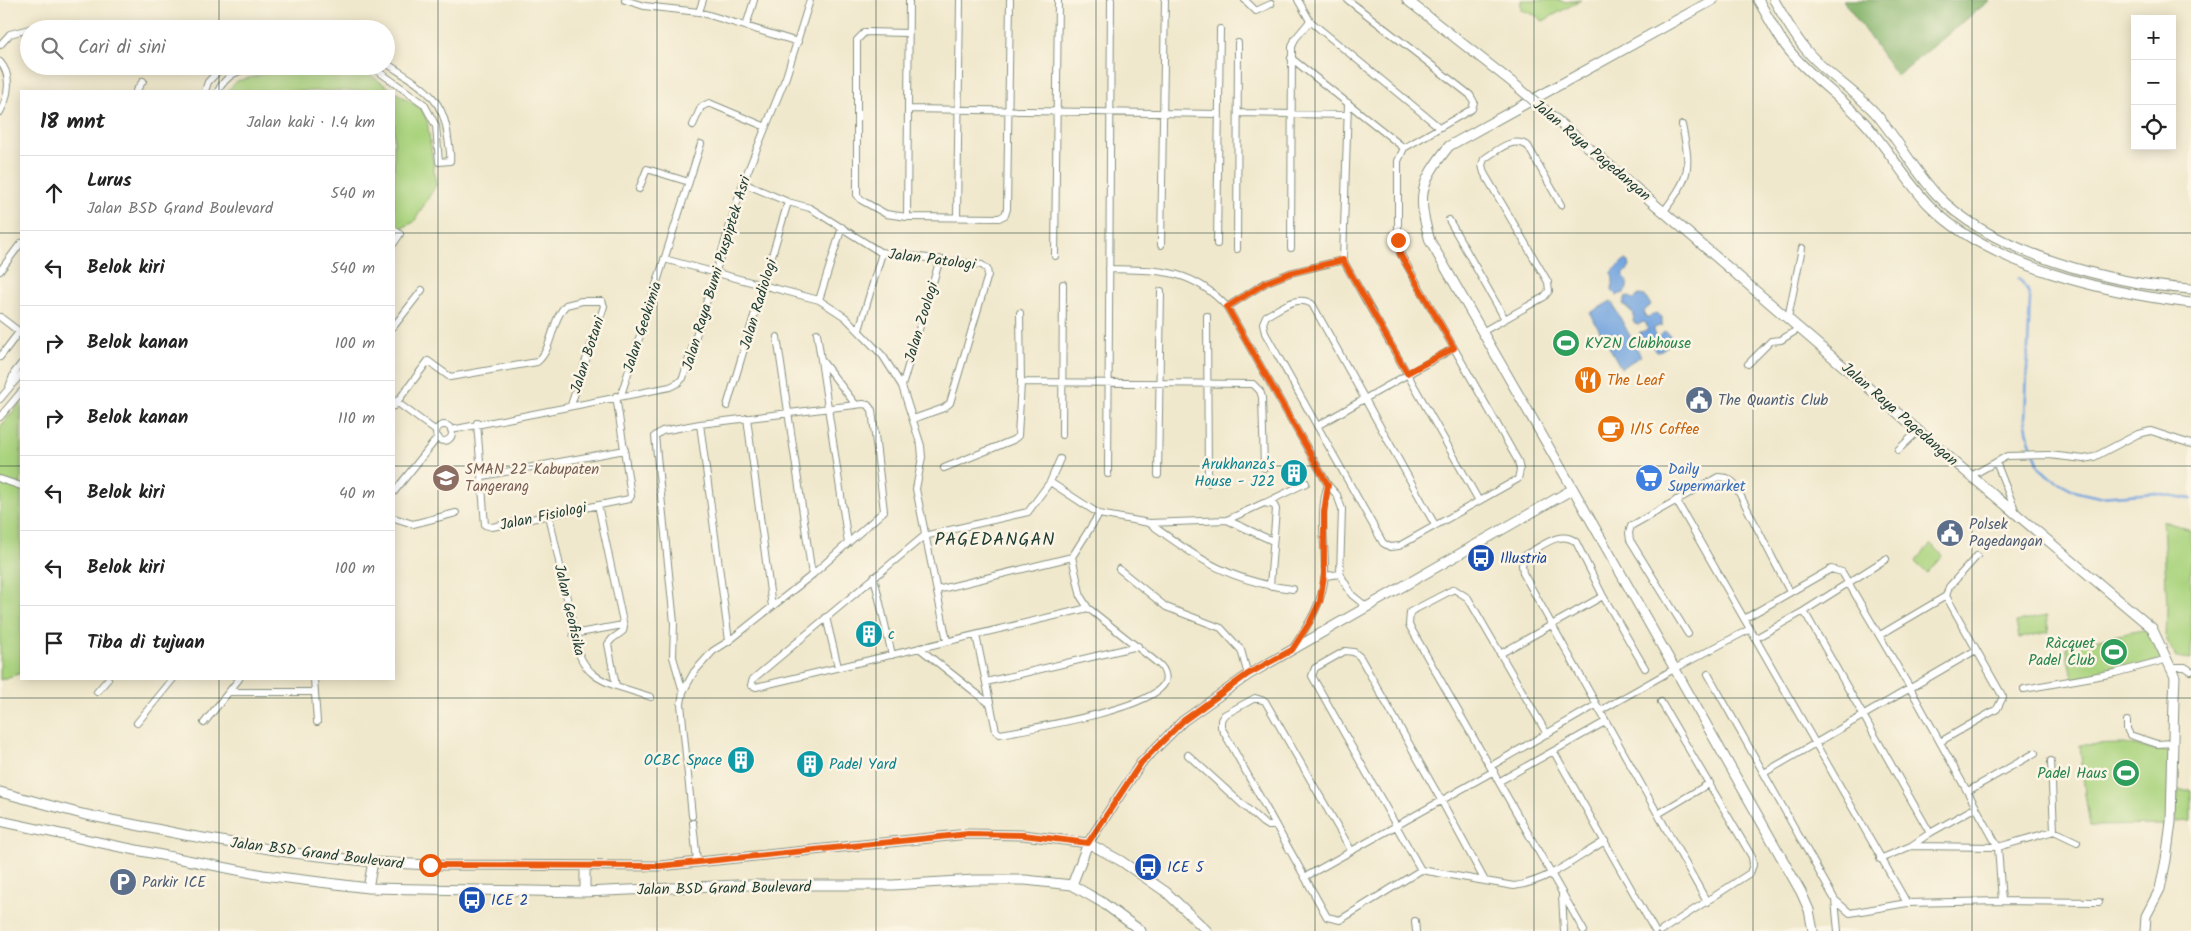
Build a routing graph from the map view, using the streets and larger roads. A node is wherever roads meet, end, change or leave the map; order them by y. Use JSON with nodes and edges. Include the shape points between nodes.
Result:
{"nodes":[{"id":1,"x":625,"y":0,"type":"edge"},
{"id":2,"x":702,"y":0,"type":"edge"},
{"id":3,"x":754,"y":0,"type":"edge"},
{"id":4,"x":810,"y":0,"type":"edge"},
{"id":5,"x":909,"y":0,"type":"edge"},
{"id":6,"x":960,"y":0,"type":"edge"},
{"id":7,"x":1010,"y":0,"type":"edge"},
{"id":8,"x":1058,"y":0,"type":"edge"},
{"id":9,"x":1111,"y":0,"type":"edge"},
{"id":10,"x":1165,"y":0,"type":"edge"},
{"id":11,"x":1245,"y":0,"type":"edge"},
{"id":12,"x":1298,"y":0,"type":"edge"},
{"id":13,"x":1348,"y":0,"type":"edge"},
{"id":14,"x":1407,"y":0,"type":"edge"},
{"id":15,"x":1713,"y":0,"type":"edge"},
{"id":16,"x":1758,"y":0,"type":"edge"},
{"id":17,"x":1774,"y":0,"type":"edge"},
{"id":18,"x":651,"y":4,"type":"edge"},
{"id":19,"x":1271,"y":4,"type":"dead end"},
{"id":20,"x":699,"y":12,"type":"junction"},
{"id":21,"x":1310,"y":21,"type":"junction"},
{"id":22,"x":746,"y":26,"type":"junction"},
{"id":23,"x":1220,"y":30,"type":"dead end"},
{"id":24,"x":20,"y":31,"type":"edge"},
{"id":25,"x":908,"y":33,"type":"junction"},
{"id":26,"x":798,"y":42,"type":"junction"},
{"id":27,"x":1238,"y":43,"type":"dead end"},
{"id":28,"x":0,"y":45,"type":"edge"},
{"id":29,"x":1291,"y":58,"type":"junction"},
{"id":30,"x":0,"y":62,"type":"edge"},
{"id":31,"x":395,"y":69,"type":"edge"},
{"id":32,"x":215,"y":75,"type":"edge"},
{"id":33,"x":230,"y":75,"type":"edge"},
{"id":34,"x":384,"y":75,"type":"edge"},
{"id":35,"x":143,"y":81,"type":"dead end"},
{"id":36,"x":137,"y":90,"type":"edge"},
{"id":37,"x":205,"y":90,"type":"edge"},
{"id":38,"x":219,"y":90,"type":"edge"},
{"id":39,"x":1348,"y":103,"type":"junction"},
{"id":40,"x":908,"y":108,"type":"junction"},
{"id":41,"x":958,"y":109,"type":"junction"},
{"id":42,"x":1008,"y":110,"type":"junction"},
{"id":43,"x":1057,"y":111,"type":"junction"},
{"id":44,"x":0,"y":112,"type":"edge"},
{"id":45,"x":1110,"y":112,"type":"junction"},
{"id":46,"x":1163,"y":113,"type":"junction"},
{"id":47,"x":1238,"y":113,"type":"junction"},
{"id":48,"x":1219,"y":114,"type":"junction"},
{"id":49,"x":1291,"y":114,"type":"junction"},
{"id":50,"x":1347,"y":115,"type":"junction"},
{"id":51,"x":693,"y":125,"type":"dead end"},
{"id":52,"x":1682,"y":125,"type":"dead end"},
{"id":53,"x":766,"y":127,"type":"junction"},
{"id":54,"x":1439,"y":127,"type":"junction"},
{"id":55,"x":701,"y":144,"type":"dead end"},
{"id":56,"x":1404,"y":148,"type":"junction"},
{"id":57,"x":689,"y":182,"type":"junction"},
{"id":58,"x":743,"y":183,"type":"junction"},
{"id":59,"x":639,"y":189,"type":"dead end"},
{"id":60,"x":788,"y":202,"type":"junction"},
{"id":61,"x":1561,"y":205,"type":"dead end"},
{"id":62,"x":1664,"y":211,"type":"junction"},
{"id":63,"x":907,"y":217,"type":"junction"},
{"id":64,"x":957,"y":217,"type":"junction"},
{"id":65,"x":1449,"y":220,"type":"dead end"},
{"id":66,"x":842,"y":227,"type":"junction"},
{"id":67,"x":395,"y":231,"type":"edge"},
{"id":68,"x":395,"y":242,"type":"edge"},
{"id":69,"x":20,"y":244,"type":"edge"},
{"id":70,"x":1217,"y":244,"type":"dead end"},
{"id":71,"x":1161,"y":245,"type":"dead end"},
{"id":72,"x":1237,"y":248,"type":"dead end"},
{"id":73,"x":1291,"y":248,"type":"dead end"},
{"id":74,"x":1802,"y":248,"type":"dead end"},
{"id":75,"x":882,"y":253,"type":"junction"},
{"id":76,"x":1055,"y":256,"type":"dead end"},
{"id":77,"x":940,"y":259,"type":"junction"},
{"id":78,"x":664,"y":260,"type":"junction"},
{"id":79,"x":1343,"y":260,"type":"junction"},
{"id":80,"x":2066,"y":266,"type":"junction"},
{"id":81,"x":1109,"y":269,"type":"junction"},
{"id":82,"x":0,"y":271,"type":"edge"},
{"id":83,"x":716,"y":274,"type":"junction"},
{"id":84,"x":2061,"y":277,"type":"junction"},
{"id":85,"x":1064,"y":284,"type":"dead end"},
{"id":86,"x":763,"y":286,"type":"junction"},
{"id":87,"x":2191,"y":289,"type":"edge"},
{"id":88,"x":422,"y":290,"type":"dead end"},
{"id":89,"x":1161,"y":291,"type":"dead end"},
{"id":90,"x":819,"y":300,"type":"junction"},
{"id":91,"x":2191,"y":303,"type":"edge"},
{"id":92,"x":1227,"y":307,"type":"junction"},
{"id":93,"x":1020,"y":313,"type":"dead end"},
{"id":94,"x":1207,"y":316,"type":"dead end"},
{"id":95,"x":0,"y":317,"type":"edge"},
{"id":96,"x":1788,"y":318,"type":"junction"},
{"id":97,"x":1505,"y":319,"type":"junction"},
{"id":98,"x":395,"y":325,"type":"edge"},
{"id":99,"x":1800,"y":328,"type":"junction"},
{"id":100,"x":859,"y":330,"type":"junction"},
{"id":101,"x":1482,"y":332,"type":"junction"},
{"id":102,"x":20,"y":333,"type":"edge"},
{"id":103,"x":817,"y":333,"type":"dead end"},
{"id":104,"x":777,"y":337,"type":"dead end"},
{"id":105,"x":1454,"y":348,"type":"junction"},
{"id":106,"x":0,"y":357,"type":"edge"},
{"id":107,"x":821,"y":359,"type":"junction"},
{"id":108,"x":1748,"y":364,"type":"dead end"},
{"id":109,"x":20,"y":365,"type":"edge"},
{"id":110,"x":1407,"y":373,"type":"junction"},
{"id":111,"x":20,"y":375,"type":"edge"},
{"id":112,"x":1021,"y":382,"type":"junction"},
{"id":113,"x":1063,"y":382,"type":"junction"},
{"id":114,"x":1109,"y":382,"type":"junction"},
{"id":115,"x":1160,"y":382,"type":"junction"},
{"id":116,"x":1208,"y":382,"type":"junction"},
{"id":117,"x":902,"y":386,"type":"junction"},
{"id":118,"x":8,"y":390,"type":"junction"},
{"id":119,"x":20,"y":393,"type":"edge"},
{"id":120,"x":618,"y":396,"type":"junction"},
{"id":121,"x":1364,"y":398,"type":"junction"},
{"id":122,"x":0,"y":400,"type":"edge"},
{"id":123,"x":395,"y":403,"type":"edge"},
{"id":124,"x":571,"y":405,"type":"junction"},
{"id":125,"x":856,"y":405,"type":"junction"},
{"id":126,"x":727,"y":406,"type":"dead end"},
{"id":127,"x":828,"y":408,"type":"junction"},
{"id":128,"x":788,"y":413,"type":"junction"},
{"id":129,"x":0,"y":418,"type":"edge"},
{"id":130,"x":747,"y":418,"type":"junction"},
{"id":131,"x":913,"y":419,"type":"junction"},
{"id":132,"x":477,"y":423,"type":"junction"},
{"id":133,"x":700,"y":424,"type":"junction"},
{"id":134,"x":1317,"y":426,"type":"junction"},
{"id":135,"x":451,"y":430,"type":"junction"},
{"id":136,"x":1919,"y":430,"type":"junction"},
{"id":137,"x":437,"y":434,"type":"junction"},
{"id":138,"x":1062,"y":435,"type":"dead end"},
{"id":139,"x":2191,"y":444,"type":"edge"},
{"id":140,"x":625,"y":450,"type":"junction"},
{"id":141,"x":1898,"y":450,"type":"dead end"},
{"id":142,"x":1060,"y":459,"type":"dead end"},
{"id":143,"x":1996,"y":462,"type":"junction"},
{"id":144,"x":944,"y":468,"type":"dead end"},
{"id":145,"x":1264,"y":468,"type":"dead end"},
{"id":146,"x":1108,"y":474,"type":"dead end"},
{"id":147,"x":1158,"y":475,"type":"dead end"},
{"id":148,"x":483,"y":476,"type":"junction"},
{"id":149,"x":1971,"y":476,"type":"junction"},
{"id":150,"x":0,"y":479,"type":"edge"},
{"id":151,"x":1050,"y":482,"type":"junction"},
{"id":152,"x":1208,"y":483,"type":"dead end"},
{"id":153,"x":1306,"y":483,"type":"dead end"},
{"id":154,"x":1328,"y":485,"type":"junction"},
{"id":155,"x":20,"y":486,"type":"edge"},
{"id":156,"x":1573,"y":489,"type":"junction"},
{"id":157,"x":395,"y":491,"type":"edge"},
{"id":158,"x":1676,"y":500,"type":"junction"},
{"id":159,"x":1479,"y":501,"type":"junction"},
{"id":160,"x":1264,"y":503,"type":"junction"},
{"id":161,"x":598,"y":505,"type":"junction"},
{"id":162,"x":2016,"y":512,"type":"junction"},
{"id":163,"x":456,"y":513,"type":"dead end"},
{"id":164,"x":1099,"y":514,"type":"junction"},
{"id":165,"x":548,"y":515,"type":"junction"},
{"id":166,"x":395,"y":518,"type":"edge"},
{"id":167,"x":1227,"y":520,"type":"junction"},
{"id":168,"x":1149,"y":523,"type":"junction"},
{"id":169,"x":1435,"y":525,"type":"junction"},
{"id":170,"x":924,"y":536,"type":"junction"},
{"id":171,"x":1274,"y":541,"type":"junction"},
{"id":172,"x":848,"y":544,"type":"junction"},
{"id":173,"x":1977,"y":556,"type":"dead end"},
{"id":174,"x":1072,"y":558,"type":"junction"},
{"id":175,"x":1886,"y":559,"type":"dead end"},
{"id":176,"x":1119,"y":569,"type":"dead end"},
{"id":177,"x":1340,"y":574,"type":"junction"},
{"id":178,"x":812,"y":575,"type":"junction"},
{"id":179,"x":1324,"y":576,"type":"junction"},
{"id":180,"x":874,"y":577,"type":"junction"},
{"id":181,"x":1849,"y":584,"type":"junction"},
{"id":182,"x":1270,"y":586,"type":"junction"},
{"id":183,"x":1293,"y":589,"type":"dead end"},
{"id":184,"x":937,"y":590,"type":"junction"},
{"id":185,"x":1790,"y":592,"type":"junction"},
{"id":186,"x":1603,"y":596,"type":"junction"},
{"id":187,"x":1946,"y":596,"type":"junction"},
{"id":188,"x":772,"y":607,"type":"junction"},
{"id":189,"x":1367,"y":607,"type":"junction"},
{"id":190,"x":1088,"y":608,"type":"junction"},
{"id":191,"x":1804,"y":612,"type":"junction"},
{"id":192,"x":826,"y":617,"type":"junction"},
{"id":193,"x":1744,"y":620,"type":"junction"},
{"id":194,"x":623,"y":624,"type":"junction"},
{"id":195,"x":1553,"y":626,"type":"junction"},
{"id":196,"x":1750,"y":629,"type":"junction"},
{"id":197,"x":573,"y":634,"type":"junction"},
{"id":198,"x":1688,"y":634,"type":"dead end"},
{"id":199,"x":976,"y":635,"type":"junction"},
{"id":200,"x":1880,"y":635,"type":"junction"},
{"id":201,"x":1756,"y":638,"type":"junction"},
{"id":202,"x":730,"y":641,"type":"junction"},
{"id":203,"x":947,"y":641,"type":"junction"},
{"id":204,"x":1138,"y":646,"type":"junction"},
{"id":205,"x":919,"y":648,"type":"junction"},
{"id":206,"x":1292,"y":650,"type":"junction"},
{"id":207,"x":1976,"y":650,"type":"junction"},
{"id":208,"x":892,"y":654,"type":"junction"},
{"id":209,"x":1500,"y":654,"type":"junction"},
{"id":210,"x":2169,"y":663,"type":"junction"},
{"id":211,"x":838,"y":667,"type":"junction"},
{"id":212,"x":1645,"y":668,"type":"dead end"},
{"id":213,"x":1674,"y":669,"type":"junction"},
{"id":214,"x":2191,"y":671,"type":"edge"},
{"id":215,"x":1248,"y":674,"type":"junction"},
{"id":216,"x":1708,"y":674,"type":"dead end"},
{"id":217,"x":107,"y":680,"type":"edge"},
{"id":218,"x":172,"y":680,"type":"edge"},
{"id":219,"x":238,"y":680,"type":"edge"},
{"id":220,"x":314,"y":680,"type":"edge"},
{"id":221,"x":986,"y":682,"type":"junction"},
{"id":222,"x":616,"y":686,"type":"junction"},
{"id":223,"x":1910,"y":688,"type":"junction"},
{"id":224,"x":2024,"y":689,"type":"dead end"},
{"id":225,"x":97,"y":692,"type":"dead end"},
{"id":226,"x":229,"y":692,"type":"junction"},
{"id":227,"x":315,"y":692,"type":"junction"},
{"id":228,"x":683,"y":692,"type":"junction"},
{"id":229,"x":650,"y":697,"type":"dead end"},
{"id":230,"x":1661,"y":702,"type":"dead end"},
{"id":231,"x":990,"y":704,"type":"junction"},
{"id":232,"x":1596,"y":704,"type":"junction"},
{"id":233,"x":1600,"y":711,"type":"junction"},
{"id":234,"x":1862,"y":716,"type":"junction"},
{"id":235,"x":2127,"y":721,"type":"dead end"},
{"id":236,"x":317,"y":722,"type":"dead end"},
{"id":237,"x":1606,"y":722,"type":"junction"},
{"id":238,"x":137,"y":723,"type":"dead end"},
{"id":239,"x":204,"y":723,"type":"dead end"},
{"id":240,"x":1547,"y":734,"type":"junction"},
{"id":241,"x":1940,"y":742,"type":"junction"},
{"id":242,"x":1815,"y":743,"type":"junction"},
{"id":243,"x":2173,"y":743,"type":"junction"},
{"id":244,"x":1554,"y":752,"type":"junction"},
{"id":245,"x":2035,"y":753,"type":"dead end"},
{"id":246,"x":1188,"y":755,"type":"dead end"},
{"id":247,"x":2050,"y":761,"type":"dead end"},
{"id":248,"x":1492,"y":768,"type":"junction"},
{"id":249,"x":1764,"y":773,"type":"junction"},
{"id":250,"x":1500,"y":781,"type":"junction"},
{"id":251,"x":1710,"y":783,"type":"junction"},
{"id":252,"x":1968,"y":791,"type":"junction"},
{"id":253,"x":0,"y":792,"type":"edge"},
{"id":254,"x":1441,"y":800,"type":"junction"},
{"id":255,"x":1976,"y":807,"type":"junction"},
{"id":256,"x":1658,"y":814,"type":"junction"},
{"id":257,"x":0,"y":821,"type":"edge"},
{"id":258,"x":1396,"y":825,"type":"junction"},
{"id":259,"x":1275,"y":826,"type":"junction"},
{"id":260,"x":2054,"y":831,"type":"junction"},
{"id":261,"x":1930,"y":833,"type":"junction"},
{"id":262,"x":1605,"y":841,"type":"junction"},
{"id":263,"x":2077,"y":842,"type":"dead end"},
{"id":264,"x":1088,"y":843,"type":"junction"},
{"id":265,"x":1912,"y":846,"type":"junction"},
{"id":266,"x":1998,"y":847,"type":"junction"},
{"id":267,"x":1351,"y":850,"type":"junction"},
{"id":268,"x":1880,"y":859,"type":"junction"},
{"id":269,"x":697,"y":861,"type":"junction"},
{"id":270,"x":373,"y":862,"type":"junction"},
{"id":271,"x":585,"y":866,"type":"junction"},
{"id":272,"x":1421,"y":870,"type":"junction"},
{"id":273,"x":1551,"y":873,"type":"junction"},
{"id":274,"x":1306,"y":877,"type":"junction"},
{"id":275,"x":1484,"y":882,"type":"junction"},
{"id":276,"x":1072,"y":885,"type":"junction"},
{"id":277,"x":368,"y":888,"type":"junction"},
{"id":278,"x":585,"y":892,"type":"junction"},
{"id":279,"x":1562,"y":893,"type":"junction"},
{"id":280,"x":1835,"y":900,"type":"junction"},
{"id":281,"x":2002,"y":901,"type":"junction"},
{"id":282,"x":1707,"y":902,"type":"junction"},
{"id":283,"x":2100,"y":902,"type":"dead end"},
{"id":284,"x":1907,"y":903,"type":"junction"},
{"id":285,"x":1415,"y":921,"type":"dead end"},
{"id":286,"x":1141,"y":931,"type":"edge"},
{"id":287,"x":1207,"y":931,"type":"edge"},
{"id":288,"x":1416,"y":931,"type":"edge"},
{"id":289,"x":1564,"y":931,"type":"edge"},
{"id":290,"x":1584,"y":931,"type":"edge"},
{"id":291,"x":1655,"y":931,"type":"edge"},
{"id":292,"x":1661,"y":931,"type":"edge"},
{"id":293,"x":1813,"y":931,"type":"edge"},
{"id":294,"x":1838,"y":931,"type":"edge"},
{"id":295,"x":2145,"y":931,"type":"edge"}],
"edges":[{"from":1,"to":18,"type":"street"},
{"from":2,"to":20,"type":"street"},
{"from":3,"to":22,"type":"street"},
{"from":4,"to":26,"type":"street","name":"Jalan Raya Bumi Puspiptek Asri"},
{"from":5,"to":25,"type":"street"},
{"from":6,"to":41,"type":"street"},
{"from":7,"to":42,"type":"street"},
{"from":8,"to":43,"type":"street"},
{"from":9,"to":45,"type":"street"},
{"from":10,"to":46,"type":"street"},
{"from":11,"to":19,"type":"street","via":[[1256,11]]},
{"from":12,"to":21,"type":"street"},
{"from":13,"to":54,"type":"street","via":[[1472,98],[1472,108]]},
{"from":14,"to":62,"type":"street","name":"Jalan Raya Pagedangan","bridge":true,"via":[[1513,83]]},
{"from":15,"to":101,"type":"street","via":[[1449,146],[1434,165],[1424,183],[1422,212],[1430,241]]},
{"from":16,"to":84,"type":"street","via":[[1788,49],[1867,124],[1930,206],[1970,237],[2004,255]]},
{"from":17,"to":80,"type":"street","via":[[1807,51],[1877,115],[1937,195],[1982,229]]},
{"from":18,"to":20,"type":"street"},
{"from":20,"to":22,"type":"street"},
{"from":21,"to":29,"type":"street","via":[[1295,39]]},
{"from":21,"to":54,"type":"street"},
{"from":22,"to":26,"type":"street"},
{"from":23,"to":48,"type":"street"},
{"from":24,"to":28,"type":"street","via":[[10,34]]},
{"from":25,"to":40,"type":"street"},
{"from":25,"to":63,"type":"street","via":[[865,32],[857,40],[857,196],[886,214]]},
{"from":26,"to":53,"type":"street","name":"Jalan Raya Bumi Puspiptek Asri"},
{"from":27,"to":47,"type":"street"},
{"from":29,"to":39,"type":"street"},
{"from":29,"to":49,"type":"street"},
{"from":30,"to":44,"type":"street","via":[[8,73],[9,82]]},
{"from":31,"to":34,"type":"street","via":[[421,86],[443,110],[450,161],[439,162],[436,126],[424,104]]},
{"from":32,"to":37,"type":"street"},
{"from":33,"to":38,"type":"street"},
{"from":35,"to":36,"type":"street"},
{"from":39,"to":50,"type":"street"},
{"from":39,"to":56,"type":"street"},
{"from":40,"to":41,"type":"street"},
{"from":40,"to":63,"type":"street"},
{"from":41,"to":42,"type":"street"},
{"from":41,"to":64,"type":"street"},
{"from":42,"to":43,"type":"street"},
{"from":42,"to":64,"type":"street","via":[[1007,212],[999,218]]},
{"from":43,"to":45,"type":"street"},
{"from":43,"to":76,"type":"street"},
{"from":45,"to":46,"type":"street"},
{"from":45,"to":81,"type":"street"},
{"from":46,"to":48,"type":"street"},
{"from":46,"to":71,"type":"street"},
{"from":47,"to":49,"type":"street"},
{"from":47,"to":72,"type":"street"},
{"from":48,"to":70,"type":"street"},
{"from":49,"to":50,"type":"street"},
{"from":49,"to":73,"type":"street"},
{"from":50,"to":79,"type":"street"},
{"from":51,"to":53,"type":"street","via":[[701,107],[708,103]]},
{"from":52,"to":62,"type":"street","via":[[1688,172]]},
{"from":53,"to":58,"type":"street","name":"Jalan Raya Bumi Puspiptek Asri"},
{"from":54,"to":56,"type":"street"},
{"from":55,"to":57,"type":"street","name":"Jalan Geokimia"},
{"from":56,"to":105,"type":"street","via":[[1398,160],[1400,254]]},
{"from":57,"to":59,"type":"street","via":[[647,169]]},
{"from":57,"to":78,"type":"street","name":"Jalan Geokimia"},
{"from":58,"to":60,"type":"street","name":"Jalan Patologi"},
{"from":58,"to":83,"type":"street","name":"Jalan Raya Bumi Puspiptek Asri"},
{"from":60,"to":66,"type":"street","name":"Jalan Patologi","via":[[810,208]]},
{"from":60,"to":86,"type":"street","name":"Jalan Radiologi"},
{"from":61,"to":97,"type":"street","via":[[1528,146],[1520,141],[1514,141],[1484,159],[1484,173],[1548,282],[1549,291],[1544,297]]},
{"from":62,"to":96,"type":"street","name":"Jalan Raya Pagedangan"},
{"from":63,"to":64,"type":"street"},
{"from":65,"to":97,"type":"street"},
{"from":66,"to":75,"type":"street","name":"Jalan Patologi"},
{"from":66,"to":90,"type":"street"},
{"from":67,"to":68,"type":"street","via":[[400,234]]},
{"from":69,"to":82,"type":"street"},
{"from":74,"to":96,"type":"street"},
{"from":75,"to":77,"type":"street","name":"Jalan Patologi"},
{"from":75,"to":100,"type":"street"},
{"from":77,"to":117,"type":"street","name":"Jalan Zoologi"},
{"from":77,"to":131,"type":"street","name":"Jalan Patologi","via":[[982,265],[988,275],[950,403]]},
{"from":78,"to":83,"type":"street"},
{"from":78,"to":120,"type":"street","name":"Jalan Geokimia"},
{"from":79,"to":92,"type":"street","via":[[1267,282]]},
{"from":79,"to":110,"type":"street"},
{"from":80,"to":84,"type":"street"},
{"from":80,"to":87,"type":"street","via":[[2100,276]]},
{"from":81,"to":92,"type":"street","via":[[1176,273],[1207,287]]},
{"from":81,"to":114,"type":"street"},
{"from":83,"to":86,"type":"street"},
{"from":83,"to":120,"type":"street","name":"Jalan Raya Bumi Puspiptek Asri","via":[[683,378],[670,386]]},
{"from":84,"to":91,"type":"street","via":[[2146,298]]},
{"from":85,"to":113,"type":"street"},
{"from":86,"to":90,"type":"street"},
{"from":86,"to":126,"type":"street","name":"Jalan Radiologi"},
{"from":88,"to":98,"type":"street"},
{"from":89,"to":115,"type":"street"},
{"from":90,"to":100,"type":"street"},
{"from":92,"to":154,"type":"street"},
{"from":93,"to":112,"type":"street"},
{"from":94,"to":116,"type":"street"},
{"from":95,"to":102,"type":"street"},
{"from":96,"to":99,"type":"street","name":"Jalan Raya Pagedangan"},
{"from":97,"to":101,"type":"street"},
{"from":99,"to":108,"type":"street","via":[[1781,340],[1771,341]]},
{"from":99,"to":136,"type":"street","name":"Jalan Raya Pagedangan"},
{"from":100,"to":117,"type":"street"},
{"from":101,"to":156,"type":"street"},
{"from":102,"to":106,"type":"street"},
{"from":103,"to":107,"type":"street"},
{"from":104,"to":128,"type":"street"},
{"from":105,"to":110,"type":"street"},
{"from":105,"to":159,"type":"street","via":[[1518,461],[1520,470],[1518,479]]},
{"from":107,"to":125,"type":"street"},
{"from":107,"to":127,"type":"street"},
{"from":109,"to":118,"type":"street"},
{"from":110,"to":121,"type":"street"},
{"from":110,"to":159,"type":"street"},
{"from":111,"to":118,"type":"street"},
{"from":112,"to":113,"type":"street"},
{"from":112,"to":144,"type":"street","via":[[1018,436]]},
{"from":113,"to":114,"type":"street"},
{"from":113,"to":138,"type":"street"},
{"from":114,"to":115,"type":"street"},
{"from":114,"to":146,"type":"street"},
{"from":115,"to":116,"type":"street"},
{"from":115,"to":147,"type":"street"},
{"from":116,"to":145,"type":"street","via":[[1248,383],[1260,391]]},
{"from":116,"to":152,"type":"street"},
{"from":117,"to":131,"type":"street"},
{"from":118,"to":122,"type":"street"},
{"from":119,"to":129,"type":"street"},
{"from":120,"to":124,"type":"street","name":"Jalan Raya Bumi Puspiptek Asri"},
{"from":120,"to":140,"type":"street","name":"Jalan Fisiologi"},
{"from":121,"to":134,"type":"street"},
{"from":121,"to":134,"type":"street","via":[[1312,304],[1296,300],[1266,316],[1263,324],[1265,333]]},
{"from":121,"to":169,"type":"street"},
{"from":123,"to":124,"type":"street","name":"Jalan Botani","via":[[428,361],[450,377],[537,362],[566,305],[602,301],[604,306]]},
{"from":123,"to":137,"type":"street"},
{"from":124,"to":132,"type":"street","name":"Jalan Raya Bumi Puspiptek Asri"},
{"from":125,"to":127,"type":"street"},
{"from":125,"to":172,"type":"street","via":[[868,405],[872,410],[885,507]]},
{"from":127,"to":128,"type":"street"},
{"from":127,"to":172,"type":"street"},
{"from":128,"to":130,"type":"street"},
{"from":128,"to":178,"type":"street"},
{"from":130,"to":133,"type":"street"},
{"from":130,"to":188,"type":"street"},
{"from":131,"to":170,"type":"street","via":[[922,457],[916,489]]},
{"from":132,"to":135,"type":"street","name":"Jalan Raya Bumi Puspiptek Asri"},
{"from":132,"to":148,"type":"street","name":"Jalan Fisiologi"},
{"from":133,"to":202,"type":"street"},
{"from":133,"to":228,"type":"street","via":[[662,431],[654,440],[674,623],[673,657]]},
{"from":134,"to":169,"type":"street","via":[[1383,543],[1390,548],[1399,546]]},
{"from":135,"to":137,"type":"street","name":"Jalan Raya Bumi Puspiptek Asri","via":[[443,425]]},
{"from":135,"to":137,"type":"street","name":"Jalan Raya Bumi Puspiptek Asri","via":[[450,438],[446,440]]},
{"from":136,"to":141,"type":"street"},
{"from":136,"to":149,"type":"street","name":"Jalan Raya Pagedangan"},
{"from":137,"to":157,"type":"street","name":"Jalan Raya Bumi Puspiptek Asri"},
{"from":139,"to":143,"type":"street","via":[[2151,431],[2138,434],[2094,457],[2024,455],[2007,456]]},
{"from":140,"to":148,"type":"street"},
{"from":140,"to":161,"type":"street","name":"Jalan Fisiologi","via":[[631,496],[626,500]]},
{"from":142,"to":151,"type":"street"},
{"from":143,"to":149,"type":"street"},
{"from":143,"to":162,"type":"street"},
{"from":148,"to":165,"type":"street","name":"Jalan Fisiologi","via":[[487,527]]},
{"from":149,"to":162,"type":"street","name":"Jalan Raya Pagedangan"},
{"from":150,"to":155,"type":"street"},
{"from":151,"to":164,"type":"street"},
{"from":151,"to":170,"type":"street","via":[[1028,512]]},
{"from":153,"to":160,"type":"street"},
{"from":154,"to":177,"type":"street","via":[[1337,495],[1342,509]]},
{"from":154,"to":179,"type":"street","via":[[1324,512]]},
{"from":156,"to":189,"type":"street"},
{"from":156,"to":213,"type":"street"},
{"from":158,"to":185,"type":"street","via":[[1718,477],[1734,483]]},
{"from":158,"to":193,"type":"street"},
{"from":158,"to":198,"type":"street","via":[[1631,526],[1629,533],[1630,540]]},
{"from":159,"to":169,"type":"street"},
{"from":160,"to":167,"type":"street"},
{"from":160,"to":171,"type":"street","via":[[1271,503],[1276,509]]},
{"from":161,"to":165,"type":"street","name":"Jalan Fisiologi"},
{"from":161,"to":194,"type":"street"},
{"from":162,"to":210,"type":"street","name":"Jalan Raya Pagedangan","via":[[2152,628]]},
{"from":163,"to":166,"type":"street","via":[[413,524]]},
{"from":164,"to":168,"type":"street"},
{"from":164,"to":174,"type":"street"},
{"from":165,"to":197,"type":"street","name":"Jalan Geofisika"},
{"from":167,"to":168,"type":"street"},
{"from":167,"to":171,"type":"street"},
{"from":168,"to":182,"type":"street","via":[[1211,566],[1244,580]]},
{"from":170,"to":180,"type":"street"},
{"from":170,"to":184,"type":"street"},
{"from":171,"to":182,"type":"street"},
{"from":172,"to":178,"type":"street"},
{"from":173,"to":187,"type":"street","via":[[1949,587]]},
{"from":174,"to":184,"type":"street"},
{"from":174,"to":190,"type":"street","via":[[1081,598]]},
{"from":175,"to":181,"type":"street"},
{"from":176,"to":215,"type":"street","via":[[1166,607],[1221,628],[1241,650]]},
{"from":177,"to":179,"type":"street"},
{"from":177,"to":189,"type":"street","via":[[1352,595]]},
{"from":178,"to":188,"type":"street"},
{"from":179,"to":206,"type":"street","via":[[1320,601]]},
{"from":180,"to":192,"type":"street"},
{"from":180,"to":208,"type":"street"},
{"from":181,"to":185,"type":"street","via":[[1842,572],[1831,569]]},
{"from":181,"to":191,"type":"street"},
{"from":181,"to":200,"type":"street"},
{"from":182,"to":183,"type":"street"},
{"from":184,"to":203,"type":"street"},
{"from":185,"to":193,"type":"street"},
{"from":186,"to":195,"type":"street"},
{"from":186,"to":195,"type":"street","via":[[1576,542],[1569,536],[1560,536],[1525,555],[1523,573]]},
{"from":186,"to":212,"type":"street"},
{"from":187,"to":200,"type":"street"},
{"from":187,"to":207,"type":"street"},
{"from":188,"to":202,"type":"street"},
{"from":189,"to":206,"type":"street"},
{"from":190,"to":199,"type":"street"},
{"from":190,"to":204,"type":"street"},
{"from":191,"to":201,"type":"street"},
{"from":191,"to":234,"type":"street"},
{"from":192,"to":211,"type":"street"},
{"from":192,"to":211,"type":"street","via":[[753,679],[751,685],[756,687]]},
{"from":193,"to":196,"type":"street"},
{"from":194,"to":197,"type":"street"},
{"from":194,"to":222,"type":"street","name":"Jalan Geofisika","via":[[623,631],[608,644]]},
{"from":195,"to":209,"type":"street"},
{"from":195,"to":232,"type":"street"},
{"from":196,"to":201,"type":"street"},
{"from":196,"to":213,"type":"street"},
{"from":197,"to":222,"type":"street","name":"Jalan Geofisika","via":[[583,664],[596,678]]},
{"from":199,"to":203,"type":"street"},
{"from":199,"to":221,"type":"street"},
{"from":200,"to":223,"type":"street"},
{"from":201,"to":242,"type":"street"},
{"from":202,"to":228,"type":"street","via":[[699,665]]},
{"from":203,"to":205,"type":"street"},
{"from":204,"to":221,"type":"street"},
{"from":204,"to":231,"type":"street","via":[[1160,665],[1166,677],[1161,688],[1142,701],[1042,728],[1000,734],[996,731]]},
{"from":205,"to":208,"type":"street"},
{"from":205,"to":231,"type":"street"},
{"from":206,"to":215,"type":"street"},
{"from":207,"to":223,"type":"street"},
{"from":207,"to":241,"type":"street","via":[[2003,696],[2002,703]]},
{"from":208,"to":211,"type":"street"},
{"from":209,"to":240,"type":"street"},
{"from":209,"to":248,"type":"street","via":[[1462,592],[1454,589],[1410,612],[1409,625]]},
{"from":210,"to":214,"type":"street"},
{"from":210,"to":224,"type":"street"},
{"from":210,"to":243,"type":"street","name":"Jalan Raya Pagedangan","via":[[2175,677]]},
{"from":213,"to":233,"type":"street"},
{"from":213,"to":293,"type":"street","via":[[1801,892]]},
{"from":215,"to":264,"type":"street","via":[[1183,721],[1141,763]]},
{"from":216,"to":249,"type":"street"},
{"from":217,"to":225,"type":"street"},
{"from":218,"to":238,"type":"street"},
{"from":219,"to":226,"type":"street"},
{"from":220,"to":227,"type":"street"},
{"from":221,"to":231,"type":"street"},
{"from":222,"to":229,"type":"street","name":"Jalan Geofisika"},
{"from":223,"to":234,"type":"street"},
{"from":223,"to":241,"type":"street"},
{"from":226,"to":227,"type":"street"},
{"from":226,"to":239,"type":"street"},
{"from":227,"to":236,"type":"street"},
{"from":228,"to":269,"type":"street","via":[[681,717]]},
{"from":230,"to":251,"type":"street"},
{"from":232,"to":233,"type":"street"},
{"from":232,"to":240,"type":"street"},
{"from":233,"to":237,"type":"street"},
{"from":234,"to":242,"type":"street"},
{"from":234,"to":261,"type":"street"},
{"from":235,"to":243,"type":"street","via":[[2130,735],[2157,744]]},
{"from":237,"to":244,"type":"street"},
{"from":237,"to":256,"type":"street"},
{"from":240,"to":248,"type":"street"},
{"from":241,"to":252,"type":"street"},
{"from":242,"to":249,"type":"street"},
{"from":242,"to":268,"type":"street"},
{"from":243,"to":295,"type":"street","name":"Jalan Raya Pagedangan","via":[[2171,822],[2166,860],[2160,889],[2146,916]]},
{"from":244,"to":250,"type":"street"},
{"from":244,"to":262,"type":"street"},
{"from":245,"to":252,"type":"street"},
{"from":246,"to":259,"type":"street","via":[[1263,823]]},
{"from":247,"to":260,"type":"street"},
{"from":248,"to":250,"type":"street"},
{"from":248,"to":254,"type":"street"},
{"from":249,"to":280,"type":"street"},
{"from":250,"to":273,"type":"street"},
{"from":251,"to":256,"type":"street"},
{"from":251,"to":282,"type":"street","via":[[1752,857],[1753,865],[1750,873]]},
{"from":252,"to":255,"type":"street"},
{"from":253,"to":270,"type":"street","name":"Jalan BSD Grand Boulevard","via":[[82,814],[185,835]]},
{"from":254,"to":258,"type":"street"},
{"from":254,"to":258,"type":"street","via":[[1360,657],[1345,651],[1315,668],[1312,676]]},
{"from":254,"to":275,"type":"street"},
{"from":255,"to":261,"type":"street"},
{"from":255,"to":266,"type":"street"},
{"from":256,"to":282,"type":"street"},
{"from":257,"to":277,"type":"street","name":"Jalan BSD Grand Boulevard","via":[[263,875]]},
{"from":258,"to":267,"type":"street"},
{"from":258,"to":272,"type":"street"},
{"from":259,"to":267,"type":"street","via":[[1221,727],[1224,715],[1255,698],[1261,698],[1268,706]]},
{"from":259,"to":274,"type":"street"},
{"from":260,"to":263,"type":"street"},
{"from":260,"to":266,"type":"street"},
{"from":261,"to":265,"type":"street"},
{"from":262,"to":273,"type":"street"},
{"from":262,"to":291,"type":"street"},
{"from":264,"to":269,"type":"street","name":"Jalan BSD Grand Boulevard","via":[[1023,835],[968,834]]},
{"from":264,"to":276,"type":"street"},
{"from":264,"to":287,"type":"street","name":"Jalan BSD Grand Boulevard","via":[[1166,892]]},
{"from":265,"to":266,"type":"street"},
{"from":265,"to":268,"type":"street"},
{"from":266,"to":281,"type":"street"},
{"from":267,"to":274,"type":"street"},
{"from":268,"to":284,"type":"street"},
{"from":269,"to":271,"type":"street","name":"Jalan BSD Grand Boulevard","via":[[660,866]]},
{"from":270,"to":271,"type":"street","name":"Jalan BSD Grand Boulevard"},
{"from":270,"to":277,"type":"street"},
{"from":271,"to":278,"type":"street"},
{"from":272,"to":274,"type":"street","via":[[1340,920],[1327,917]]},
{"from":272,"to":275,"type":"street"},
{"from":273,"to":275,"type":"street","via":[[1533,882],[1514,886]]},
{"from":273,"to":279,"type":"street"},
{"from":276,"to":278,"type":"street","name":"Jalan BSD Grand Boulevard","via":[[1008,879]]},
{"from":276,"to":286,"type":"street","name":"Jalan BSD Grand Boulevard"},
{"from":277,"to":278,"type":"street","name":"Jalan BSD Grand Boulevard"},
{"from":279,"to":289,"type":"street"},
{"from":279,"to":290,"type":"street"},
{"from":280,"to":284,"type":"street","via":[[1851,914]]},
{"from":280,"to":294,"type":"street"},
{"from":281,"to":283,"type":"street"},
{"from":281,"to":284,"type":"street"},
{"from":282,"to":292,"type":"street"},
{"from":285,"to":288,"type":"street"}]}
